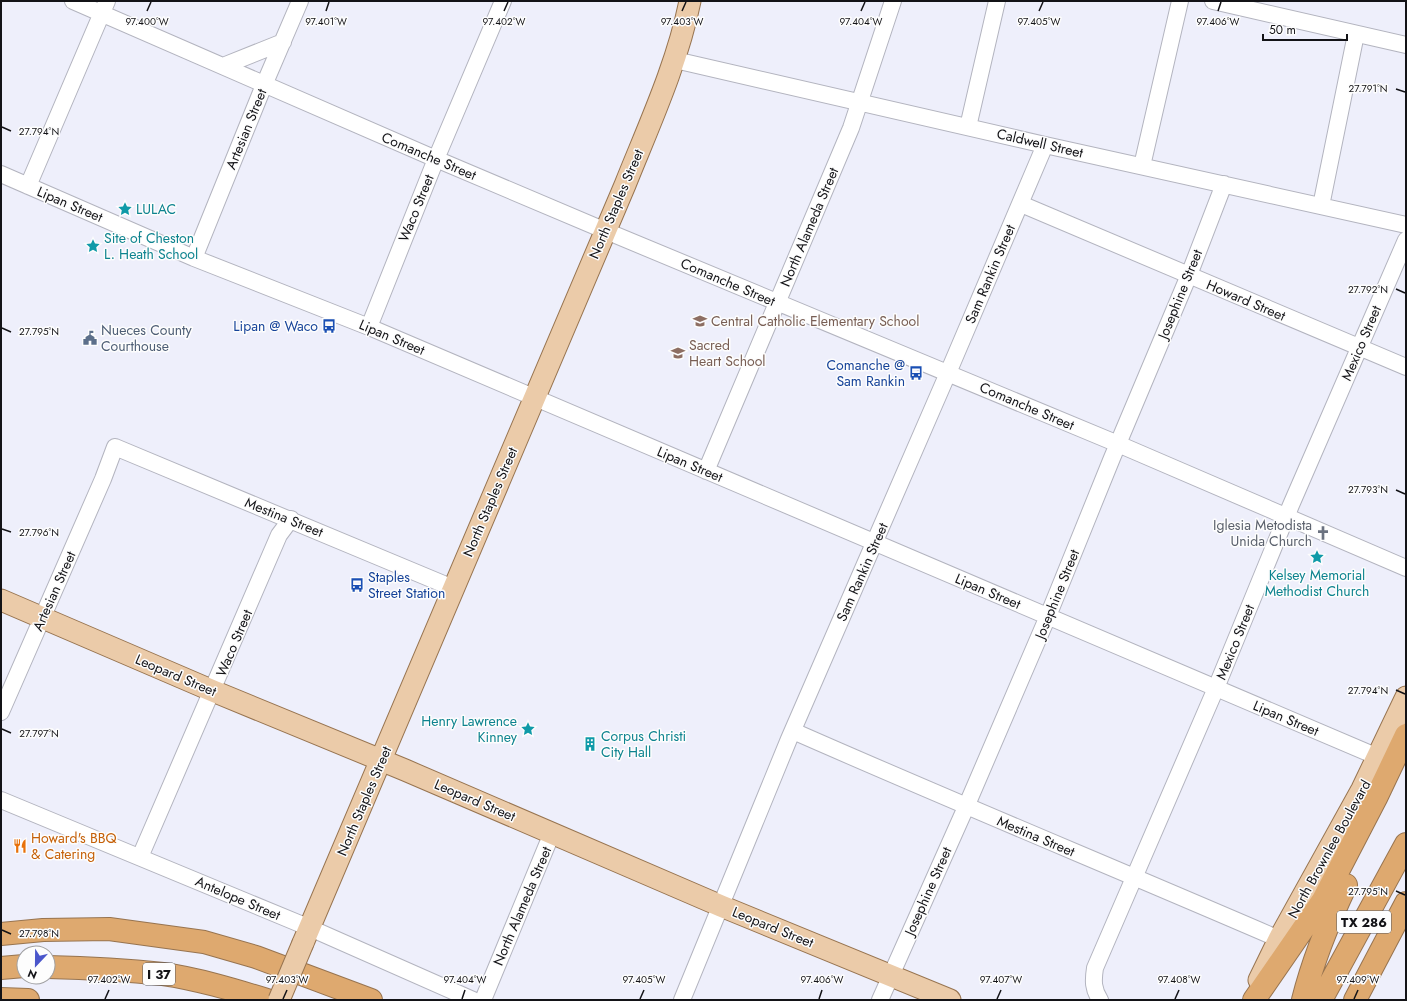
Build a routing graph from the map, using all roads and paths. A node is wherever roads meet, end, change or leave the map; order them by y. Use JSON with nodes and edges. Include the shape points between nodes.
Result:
{"nodes":[{"id":1,"x":73,"y":1,"type":"edge"},
{"id":2,"x":300,"y":1,"type":"edge"},
{"id":3,"x":503,"y":1,"type":"edge"},
{"id":4,"x":690,"y":1,"type":"edge"},
{"id":5,"x":892,"y":1,"type":"edge"},
{"id":6,"x":997,"y":1,"type":"edge"},
{"id":7,"x":1180,"y":1,"type":"edge"},
{"id":8,"x":1213,"y":1,"type":"edge"},
{"id":9,"x":104,"y":7,"type":"edge"},
{"id":10,"x":1356,"y":34,"type":"junction"},
{"id":11,"x":283,"y":42,"type":"junction"},
{"id":12,"x":1406,"y":46,"type":"edge"},
{"id":13,"x":675,"y":60,"type":"junction"},
{"id":14,"x":223,"y":66,"type":"junction"},
{"id":15,"x":264,"y":85,"type":"junction"},
{"id":16,"x":859,"y":102,"type":"junction"},
{"id":17,"x":968,"y":127,"type":"junction"},
{"id":18,"x":1045,"y":144,"type":"junction"},
{"id":19,"x":436,"y":159,"type":"junction"},
{"id":20,"x":1142,"y":166,"type":"junction"},
{"id":21,"x":1,"y":174,"type":"edge"},
{"id":22,"x":1224,"y":184,"type":"junction"},
{"id":23,"x":28,"y":186,"type":"junction"},
{"id":24,"x":1021,"y":204,"type":"junction"},
{"id":25,"x":1321,"y":206,"type":"junction"},
{"id":26,"x":1406,"y":225,"type":"edge"},
{"id":27,"x":606,"y":231,"type":"junction"},
{"id":28,"x":1406,"y":240,"type":"edge"},
{"id":29,"x":194,"y":258,"type":"junction"},
{"id":30,"x":1189,"y":275,"type":"junction"},
{"id":31,"x":776,"y":302,"type":"junction"},
{"id":32,"x":369,"y":327,"type":"junction"},
{"id":33,"x":1359,"y":347,"type":"junction"},
{"id":34,"x":1406,"y":368,"type":"edge"},
{"id":35,"x":948,"y":373,"type":"junction"},
{"id":36,"x":534,"y":397,"type":"junction"},
{"id":37,"x":1118,"y":444,"type":"junction"},
{"id":38,"x":116,"y":447,"type":"joint"},
{"id":39,"x":706,"y":471,"type":"junction"},
{"id":40,"x":1286,"y":517,"type":"junction"},
{"id":41,"x":291,"y":519,"type":"junction"},
{"id":42,"x":875,"y":542,"type":"junction"},
{"id":43,"x":1406,"y":568,"type":"edge"},
{"id":44,"x":453,"y":588,"type":"junction"},
{"id":45,"x":1,"y":600,"type":"edge"},
{"id":46,"x":1048,"y":616,"type":"junction"},
{"id":47,"x":43,"y":618,"type":"junction"},
{"id":48,"x":1216,"y":688,"type":"junction"},
{"id":49,"x":213,"y":691,"type":"junction"},
{"id":50,"x":1406,"y":697,"type":"edge"},
{"id":51,"x":1,"y":712,"type":"edge"},
{"id":52,"x":792,"y":731,"type":"junction"},
{"id":53,"x":1406,"y":735,"type":"edge"},
{"id":54,"x":1378,"y":757,"type":"junction"},
{"id":55,"x":382,"y":760,"type":"junction"},
{"id":56,"x":1406,"y":771,"type":"edge"},
{"id":57,"x":1,"y":800,"type":"edge"},
{"id":58,"x":966,"y":807,"type":"junction"},
{"id":59,"x":552,"y":834,"type":"junction"},
{"id":60,"x":1406,"y":844,"type":"edge"},
{"id":61,"x":140,"y":857,"type":"junction"},
{"id":62,"x":1134,"y":877,"type":"junction"},
{"id":63,"x":1406,"y":903,"type":"edge"},
{"id":64,"x":721,"y":906,"type":"junction"},
{"id":65,"x":1394,"y":925,"type":"junction"},
{"id":66,"x":1,"y":934,"type":"edge"},
{"id":67,"x":307,"y":936,"type":"junction"},
{"id":68,"x":1279,"y":939,"type":"junction"},
{"id":69,"x":16,"y":967,"type":"edge"},
{"id":70,"x":56,"y":967,"type":"edge"},
{"id":71,"x":1,"y":968,"type":"edge"},
{"id":72,"x":891,"y":976,"type":"junction"},
{"id":73,"x":1,"y":999,"type":"edge"},
{"id":74,"x":946,"y":999,"type":"edge"},
{"id":75,"x":28,"y":1000,"type":"edge"},
{"id":76,"x":267,"y":1000,"type":"edge"},
{"id":77,"x":279,"y":1000,"type":"edge"},
{"id":78,"x":371,"y":1000,"type":"edge"},
{"id":79,"x":473,"y":1000,"type":"edge"},
{"id":80,"x":483,"y":1000,"type":"edge"},
{"id":81,"x":682,"y":1000,"type":"edge"},
{"id":82,"x":880,"y":1000,"type":"edge"},
{"id":83,"x":1100,"y":1000,"type":"edge"},
{"id":84,"x":1249,"y":1000,"type":"edge"},
{"id":85,"x":1254,"y":1000,"type":"edge"},
{"id":86,"x":1303,"y":1000,"type":"edge"},
{"id":87,"x":1321,"y":1000,"type":"edge"},
{"id":88,"x":1355,"y":1000,"type":"edge"},
{"id":89,"x":1372,"y":1000,"type":"edge"}],
"edges":[{"from":1,"to":9,"type":"street","name":"Comanche Street"},
{"from":2,"to":11,"type":"street","name":"Artesian Street"},
{"from":3,"to":19,"type":"street","name":"Waco Street"},
{"from":4,"to":13,"type":"main road","name":"North Staples Street"},
{"from":5,"to":16,"type":"street","name":"North Alameda Street"},
{"from":6,"to":17,"type":"street"},
{"from":7,"to":20,"type":"street"},
{"from":8,"to":10,"type":"street"},
{"from":9,"to":14,"type":"street","name":"Comanche Street"},
{"from":9,"to":23,"type":"street"},
{"from":10,"to":12,"type":"street"},
{"from":10,"to":25,"type":"street"},
{"from":11,"to":14,"type":"street"},
{"from":11,"to":15,"type":"street","name":"Artesian Street"},
{"from":13,"to":16,"type":"street","name":"Caldwell Street"},
{"from":13,"to":27,"type":"main road","name":"North Staples Street"},
{"from":14,"to":15,"type":"street","name":"Comanche Street"},
{"from":15,"to":19,"type":"street","name":"Comanche Street"},
{"from":15,"to":29,"type":"street","name":"Artesian Street"},
{"from":16,"to":17,"type":"street","name":"Caldwell Street"},
{"from":16,"to":31,"type":"street","name":"North Alameda Street","via":[[852,128]]},
{"from":17,"to":18,"type":"street","name":"Caldwell Street"},
{"from":18,"to":20,"type":"street","name":"Caldwell Street"},
{"from":18,"to":24,"type":"street","name":"Sam Rankin Street"},
{"from":19,"to":27,"type":"street","name":"Comanche Street"},
{"from":19,"to":32,"type":"street","name":"Waco Street"},
{"from":20,"to":22,"type":"street","name":"Caldwell Street"},
{"from":21,"to":23,"type":"street","name":"Lipan Street"},
{"from":22,"to":25,"type":"street","name":"Caldwell Street"},
{"from":22,"to":30,"type":"street","name":"Josephine Street"},
{"from":23,"to":29,"type":"street","name":"Lipan Street"},
{"from":24,"to":30,"type":"street","name":"Howard Street"},
{"from":24,"to":35,"type":"street","name":"Sam Rankin Street"},
{"from":25,"to":26,"type":"street","name":"Caldwell Street"},
{"from":27,"to":31,"type":"street","name":"Comanche Street"},
{"from":27,"to":36,"type":"main road","name":"North Staples Street"},
{"from":28,"to":33,"type":"street","name":"Mexico Street"},
{"from":29,"to":32,"type":"street","name":"Lipan Street"},
{"from":30,"to":33,"type":"street","name":"Howard Street"},
{"from":30,"to":37,"type":"street","name":"Josephine Street"},
{"from":31,"to":35,"type":"street","name":"Comanche Street"},
{"from":31,"to":39,"type":"street","name":"North Alameda Street"},
{"from":32,"to":36,"type":"street","name":"Lipan Street"},
{"from":33,"to":34,"type":"street","name":"Howard Street"},
{"from":33,"to":40,"type":"street","name":"Mexico Street"},
{"from":35,"to":37,"type":"street","name":"Comanche Street"},
{"from":35,"to":42,"type":"street","name":"Sam Rankin Street"},
{"from":36,"to":39,"type":"street","name":"Lipan Street"},
{"from":36,"to":44,"type":"main road","name":"North Staples Street"},
{"from":37,"to":40,"type":"street","name":"Comanche Street"},
{"from":37,"to":46,"type":"street","name":"Josephine Street"},
{"from":38,"to":41,"type":"street","name":"Mestina Street"},
{"from":38,"to":47,"type":"street","name":"Artesian Street"},
{"from":39,"to":42,"type":"street","name":"Lipan Street"},
{"from":40,"to":43,"type":"street","name":"Comanche Street"},
{"from":40,"to":48,"type":"street","name":"Mexico Street"},
{"from":41,"to":44,"type":"street","name":"Mestina Street"},
{"from":41,"to":49,"type":"street","name":"Waco Street","via":[[279,535]]},
{"from":42,"to":46,"type":"street","name":"Lipan Street"},
{"from":42,"to":52,"type":"street","name":"Sam Rankin Street"},
{"from":44,"to":55,"type":"main road","name":"North Staples Street"},
{"from":45,"to":47,"type":"main road","name":"Leopard Street"},
{"from":46,"to":48,"type":"street","name":"Lipan Street"},
{"from":46,"to":58,"type":"street","name":"Josephine Street"},
{"from":47,"to":49,"type":"main road","name":"Leopard Street"},
{"from":47,"to":51,"type":"street","name":"Artesian Street"},
{"from":48,"to":54,"type":"street","name":"Lipan Street"},
{"from":48,"to":62,"type":"street","name":"Mexico Street"},
{"from":49,"to":55,"type":"main road","name":"Leopard Street"},
{"from":49,"to":61,"type":"street","name":"Waco Street"},
{"from":50,"to":54,"type":"main road","name":"North Brownlee Boulevard"},
{"from":52,"to":58,"type":"street","name":"Mestina Street"},
{"from":52,"to":64,"type":"street","name":"Sam Rankin Street"},
{"from":53,"to":85,"type":"highway","via":[[1323,900]]},
{"from":54,"to":68,"type":"main road","name":"North Brownlee Boulevard"},
{"from":55,"to":59,"type":"main road","name":"Leopard Street"},
{"from":55,"to":67,"type":"main road","name":"North Staples Street"},
{"from":56,"to":86,"type":"highway","via":[[1348,879],[1329,921]]},
{"from":57,"to":61,"type":"street","name":"Antelope Street"},
{"from":58,"to":62,"type":"street","name":"Mestina Street"},
{"from":58,"to":72,"type":"street","name":"Josephine Street"},
{"from":59,"to":64,"type":"main road","name":"Leopard Street"},
{"from":59,"to":80,"type":"street","name":"North Alameda Street"},
{"from":60,"to":87,"type":"highway","number":"TX 286"},
{"from":61,"to":67,"type":"street","name":"Antelope Street"},
{"from":62,"to":68,"type":"street","name":"Mestina Street"},
{"from":62,"to":83,"type":"street","name":"Mexico Street","via":[[1096,968],[1093,981]]},
{"from":63,"to":65,"type":"highway","number":"TX 286"},
{"from":64,"to":72,"type":"main road","name":"Leopard Street"},
{"from":64,"to":81,"type":"street","name":"Sam Rankin Street"},
{"from":65,"to":88,"type":"highway","number":"TX 286"},
{"from":65,"to":89,"type":"highway"},
{"from":66,"to":78,"type":"highway","via":[[43,930],[109,929],[204,942],[256,957]]},
{"from":67,"to":77,"type":"main road","name":"North Staples Street","bridge":true},
{"from":67,"to":79,"type":"street","name":"Antelope Street"},
{"from":68,"to":84,"type":"main road","name":"North Brownlee Boulevard"},
{"from":69,"to":71,"type":"highway"},
{"from":70,"to":76,"type":"highway","number":"I 37","via":[[165,975]]},
{"from":72,"to":74,"type":"main road","name":"Leopard Street"},
{"from":72,"to":82,"type":"street","name":"Josephine Street"},
{"from":73,"to":75,"type":"highway"}]}
